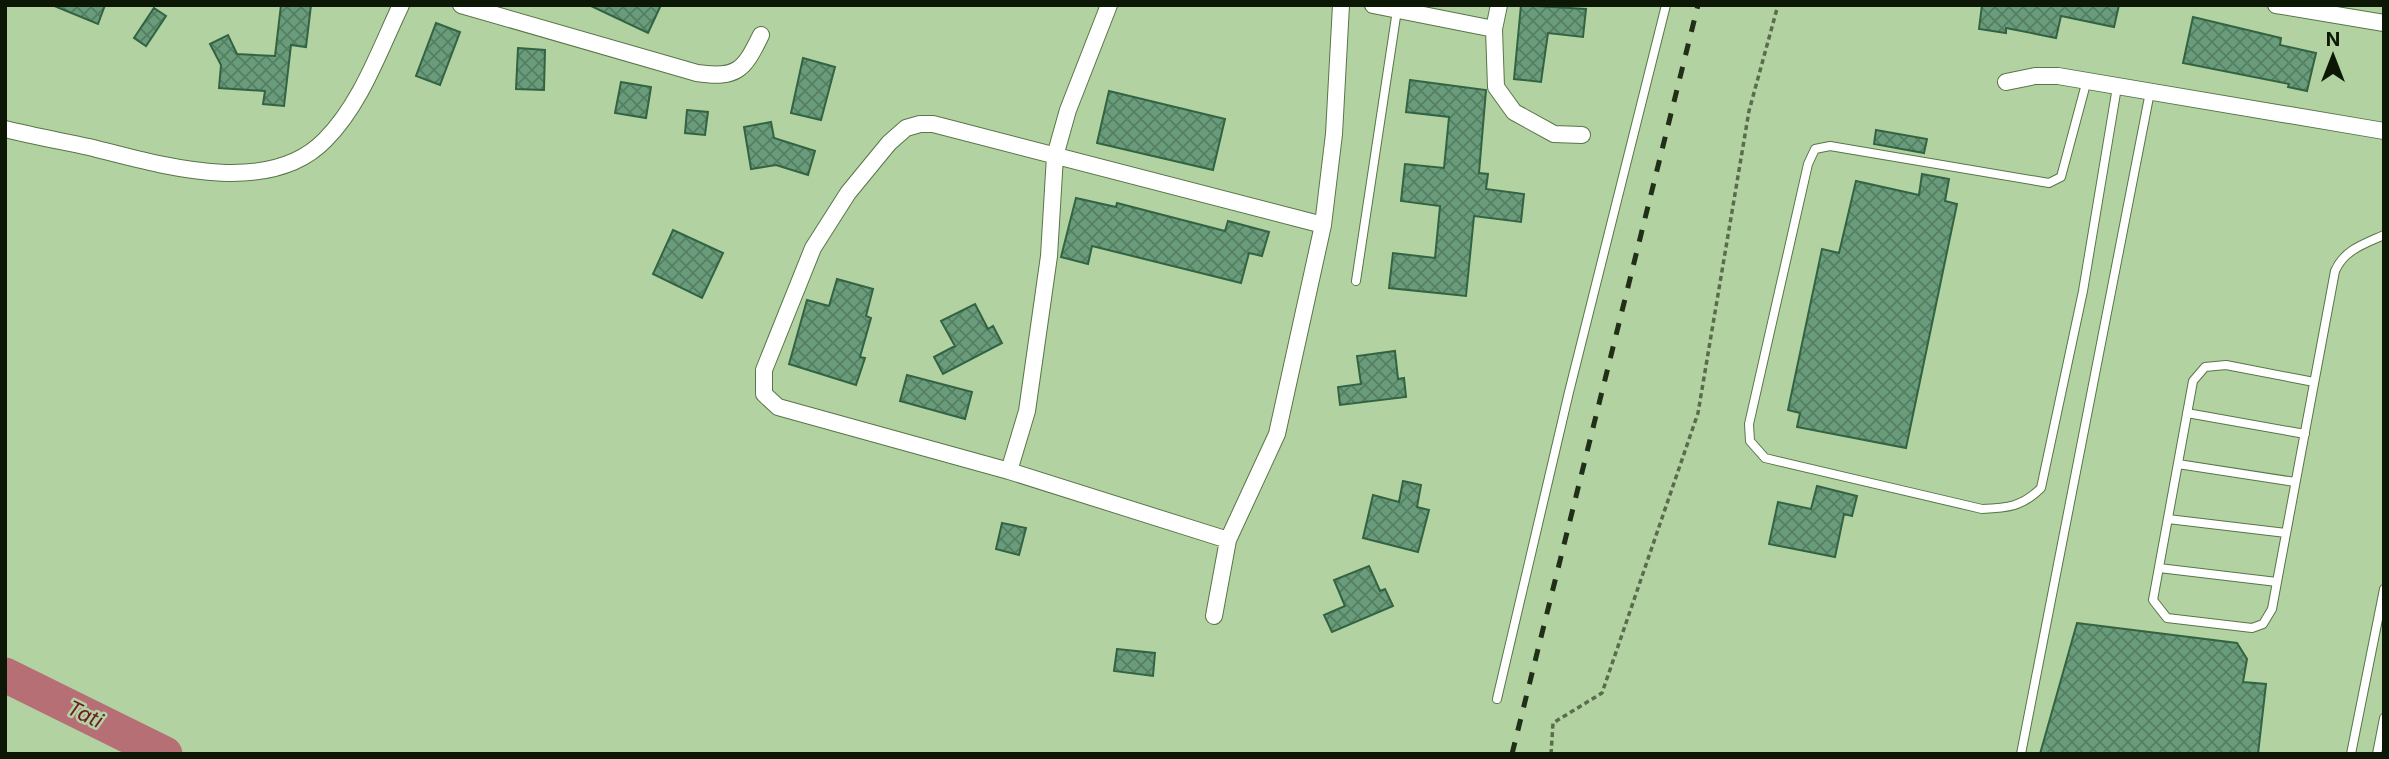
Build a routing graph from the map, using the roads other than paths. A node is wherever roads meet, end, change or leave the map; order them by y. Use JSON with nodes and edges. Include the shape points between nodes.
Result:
{"nodes":[{"id":1,"x":401,"y":5,"type":"edge"},
{"id":2,"x":461,"y":5,"type":"edge"},
{"id":3,"x":1109,"y":5,"type":"edge"},
{"id":4,"x":1341,"y":5,"type":"edge"},
{"id":5,"x":1373,"y":5,"type":"edge"},
{"id":6,"x":1499,"y":5,"type":"edge"},
{"id":7,"x":1666,"y":5,"type":"edge"},
{"id":8,"x":2276,"y":5,"type":"edge"},
{"id":9,"x":1397,"y":10,"type":"junction"},
{"id":10,"x":2384,"y":23,"type":"edge"},
{"id":11,"x":1494,"y":29,"type":"junction"},
{"id":12,"x":761,"y":35,"type":"dead end"},
{"id":13,"x":2087,"y":80,"type":"junction"},
{"id":14,"x":2006,"y":82,"type":"dead end"},
{"id":15,"x":2118,"y":87,"type":"junction"},
{"id":16,"x":2150,"y":92,"type":"junction"},
{"id":17,"x":5,"y":129,"type":"edge"},
{"id":18,"x":2384,"y":131,"type":"edge"},
{"id":19,"x":1582,"y":135,"type":"dead end"},
{"id":20,"x":1055,"y":156,"type":"junction"},
{"id":21,"x":1323,"y":225,"type":"junction"},
{"id":22,"x":2384,"y":235,"type":"edge"},
{"id":23,"x":1356,"y":281,"type":"dead end"},
{"id":24,"x":2314,"y":382,"type":"junction"},
{"id":25,"x":2187,"y":413,"type":"junction"},
{"id":26,"x":2305,"y":434,"type":"junction"},
{"id":27,"x":2178,"y":464,"type":"junction"},
{"id":28,"x":1009,"y":471,"type":"junction"},
{"id":29,"x":2295,"y":482,"type":"junction"},
{"id":30,"x":2168,"y":519,"type":"junction"},
{"id":31,"x":2286,"y":533,"type":"junction"},
{"id":32,"x":1228,"y":540,"type":"junction"},
{"id":33,"x":2159,"y":568,"type":"junction"},
{"id":34,"x":2277,"y":582,"type":"junction"},
{"id":35,"x":2384,"y":589,"type":"edge"},
{"id":36,"x":1214,"y":616,"type":"dead end"},
{"id":37,"x":1497,"y":699,"type":"dead end"},
{"id":38,"x":2384,"y":718,"type":"edge"},
{"id":39,"x":2021,"y":754,"type":"edge"},
{"id":40,"x":2351,"y":754,"type":"edge"},
{"id":41,"x":2377,"y":754,"type":"edge"}],
"edges":[{"from":1,"to":17,"type":"street","via":[[355,102],[340,122],[324,142],[278,167],[205,172]]},
{"from":2,"to":12,"type":"street","via":[[721,76],[737,72]]},
{"from":3,"to":20,"type":"street"},
{"from":4,"to":21,"type":"street","via":[[1334,134]]},
{"from":5,"to":9,"type":"street"},
{"from":6,"to":11,"type":"street"},
{"from":7,"to":37,"type":"lane"},
{"from":8,"to":10,"type":"street"},
{"from":9,"to":11,"type":"street"},
{"from":9,"to":23,"type":"lane"},
{"from":11,"to":19,"type":"street","via":[[1496,87],[1514,112],[1554,134]]},
{"from":13,"to":14,"type":"street","via":[[2035,76]]},
{"from":13,"to":15,"type":"street"},
{"from":13,"to":15,"type":"lane","via":[[2061,177],[2049,183],[1830,146],[1815,149],[1749,424],[1750,441],[1765,458],[1982,509],[2014,507],[2041,488],[2083,291]]},
{"from":15,"to":16,"type":"street"},
{"from":16,"to":18,"type":"street"},
{"from":16,"to":39,"type":"lane"},
{"from":20,"to":21,"type":"street"},
{"from":20,"to":28,"type":"street","via":[[1049,256],[1029,398]]},
{"from":20,"to":28,"type":"street","via":[[933,124],[906,128],[848,193],[813,248],[764,370],[764,394],[778,407]]},
{"from":21,"to":32,"type":"street","via":[[1277,434]]},
{"from":22,"to":24,"type":"lane","via":[[2340,260]]},
{"from":24,"to":25,"type":"lane","via":[[2226,365],[2206,367],[2193,381]]},
{"from":24,"to":26,"type":"lane"},
{"from":25,"to":26,"type":"lane"},
{"from":25,"to":27,"type":"lane"},
{"from":26,"to":29,"type":"lane"},
{"from":27,"to":29,"type":"lane"},
{"from":27,"to":30,"type":"lane"},
{"from":28,"to":32,"type":"street"},
{"from":29,"to":31,"type":"lane"},
{"from":30,"to":31,"type":"lane"},
{"from":30,"to":33,"type":"lane"},
{"from":31,"to":34,"type":"lane"},
{"from":32,"to":36,"type":"street"},
{"from":33,"to":34,"type":"lane"},
{"from":33,"to":34,"type":"lane","via":[[2153,600],[2167,618],[2252,628],[2263,624],[2272,609]]},
{"from":35,"to":40,"type":"lane"},
{"from":38,"to":41,"type":"lane"}]}
